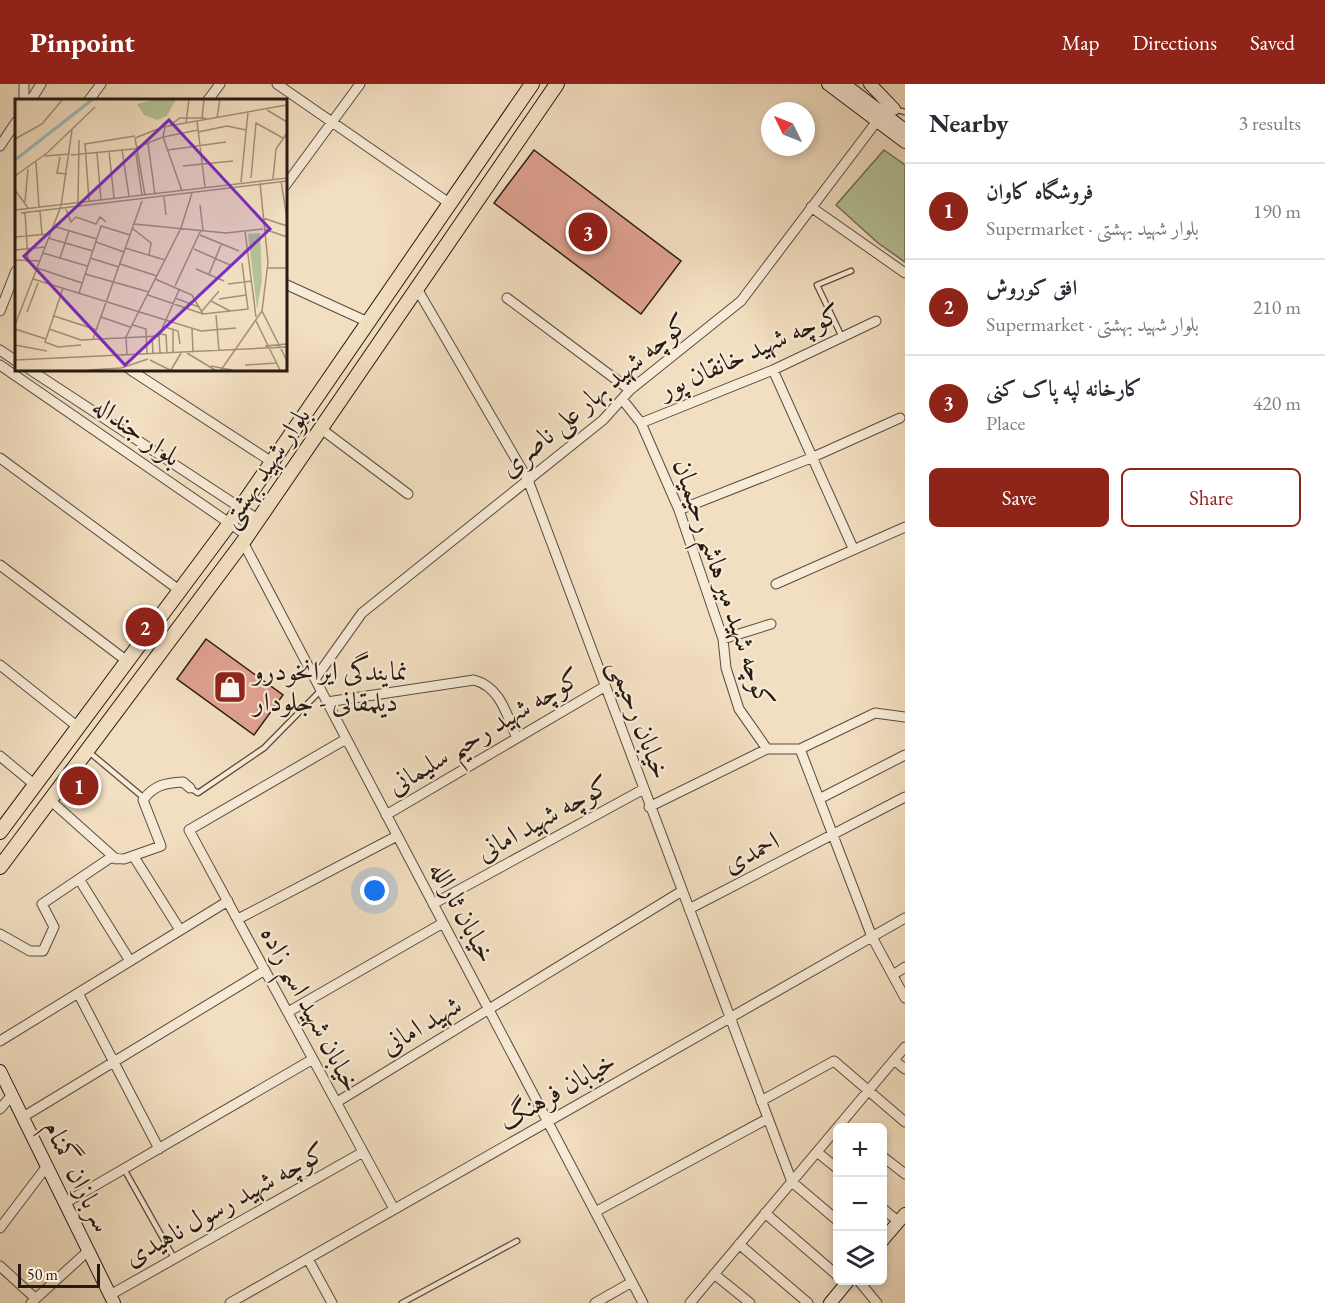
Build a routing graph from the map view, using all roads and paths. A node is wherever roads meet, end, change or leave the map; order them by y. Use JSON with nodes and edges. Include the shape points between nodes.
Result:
{"nodes":[{"id":1,"x":41,"y":84,"type":"edge"},
{"id":2,"x":101,"y":84,"type":"edge"},
{"id":3,"x":220,"y":84,"type":"edge"},
{"id":4,"x":277,"y":84,"type":"edge"},
{"id":5,"x":360,"y":84,"type":"edge"},
{"id":6,"x":532,"y":84,"type":"edge"},
{"id":7,"x":557,"y":84,"type":"edge"},
{"id":8,"x":828,"y":84,"type":"edge"},
{"id":9,"x":844,"y":84,"type":"edge"},
{"id":10,"x":870,"y":84,"type":"edge"},
{"id":11,"x":32,"y":99,"type":"edge"},
{"id":12,"x":91,"y":99,"type":"edge"},
{"id":13,"x":209,"y":99,"type":"edge"},
{"id":14,"x":893,"y":112,"type":"edge"},
{"id":15,"x":332,"y":122,"type":"junction"},
{"id":16,"x":15,"y":128,"type":"edge"},
{"id":17,"x":905,"y":130,"type":"edge"},
{"id":18,"x":905,"y":142,"type":"edge"},
{"id":19,"x":0,"y":146,"type":"edge"},
{"id":20,"x":286,"y":185,"type":"edge"},
{"id":21,"x":449,"y":203,"type":"junction"},
{"id":22,"x":811,"y":207,"type":"junction"},
{"id":23,"x":851,"y":271,"type":"dead end"},
{"id":24,"x":905,"y":273,"type":"edge"},
{"id":25,"x":15,"y":279,"type":"edge"},
{"id":26,"x":286,"y":284,"type":"edge"},
{"id":27,"x":416,"y":287,"type":"junction"},
{"id":28,"x":507,"y":298,"type":"dead end"},
{"id":29,"x":0,"y":311,"type":"edge"},
{"id":30,"x":876,"y":321,"type":"dead end"},
{"id":31,"x":368,"y":322,"type":"junction"},
{"id":32,"x":841,"y":335,"type":"junction"},
{"id":33,"x":0,"y":350,"type":"edge"},
{"id":34,"x":15,"y":360,"type":"edge"},
{"id":35,"x":0,"y":365,"type":"edge"},
{"id":36,"x":31,"y":370,"type":"edge"},
{"id":37,"x":131,"y":370,"type":"edge"},
{"id":38,"x":773,"y":370,"type":"junction"},
{"id":39,"x":630,"y":390,"type":"junction"},
{"id":40,"x":622,"y":399,"type":"junction"},
{"id":41,"x":94,"y":412,"type":"junction"},
{"id":42,"x":900,"y":418,"type":"dead end"},
{"id":43,"x":85,"y":422,"type":"junction"},
{"id":44,"x":641,"y":423,"type":"junction"},
{"id":45,"x":320,"y":428,"type":"junction"},
{"id":46,"x":0,"y":458,"type":"edge"},
{"id":47,"x":811,"y":458,"type":"junction"},
{"id":48,"x":272,"y":462,"type":"junction"},
{"id":49,"x":528,"y":480,"type":"junction"},
{"id":50,"x":408,"y":494,"type":"dead end"},
{"id":51,"x":241,"y":508,"type":"junction"},
{"id":52,"x":678,"y":510,"type":"junction"},
{"id":53,"x":259,"y":520,"type":"junction"},
{"id":54,"x":230,"y":523,"type":"junction"},
{"id":55,"x":905,"y":527,"type":"edge"},
{"id":56,"x":246,"y":539,"type":"junction"},
{"id":57,"x":853,"y":548,"type":"junction"},
{"id":58,"x":0,"y":565,"type":"edge"},
{"id":59,"x":776,"y":584,"type":"dead end"},
{"id":60,"x":179,"y":590,"type":"junction"},
{"id":61,"x":771,"y":624,"type":"dead end"},
{"id":62,"x":723,"y":639,"type":"junction"},
{"id":63,"x":128,"y":661,"type":"junction"},
{"id":64,"x":0,"y":665,"type":"edge"},
{"id":65,"x":315,"y":679,"type":"junction"},
{"id":66,"x":604,"y":687,"type":"junction"},
{"id":67,"x":321,"y":690,"type":"junction"},
{"id":68,"x":327,"y":702,"type":"junction"},
{"id":69,"x":905,"y":717,"type":"edge"},
{"id":70,"x":78,"y":727,"type":"junction"},
{"id":71,"x":516,"y":736,"type":"junction"},
{"id":72,"x":346,"y":739,"type":"junction"},
{"id":73,"x":767,"y":749,"type":"junction"},
{"id":74,"x":800,"y":750,"type":"junction"},
{"id":75,"x":87,"y":751,"type":"junction"},
{"id":76,"x":905,"y":755,"type":"edge"},
{"id":77,"x":0,"y":756,"type":"edge"},
{"id":78,"x":35,"y":785,"type":"junction"},
{"id":79,"x":190,"y":789,"type":"joint"},
{"id":80,"x":642,"y":789,"type":"junction"},
{"id":81,"x":905,"y":797,"type":"edge"},
{"id":82,"x":144,"y":798,"type":"junction"},
{"id":83,"x":819,"y":799,"type":"junction"},
{"id":84,"x":50,"y":800,"type":"junction"},
{"id":85,"x":649,"y":807,"type":"junction"},
{"id":86,"x":386,"y":815,"type":"junction"},
{"id":87,"x":0,"y":832,"type":"edge"},
{"id":88,"x":833,"y":835,"type":"junction"},
{"id":89,"x":397,"y":836,"type":"junction"},
{"id":90,"x":134,"y":856,"type":"junction"},
{"id":91,"x":116,"y":859,"type":"junction"},
{"id":92,"x":0,"y":867,"type":"edge"},
{"id":93,"x":79,"y":879,"type":"junction"},
{"id":94,"x":682,"y":891,"type":"junction"},
{"id":95,"x":228,"y":901,"type":"junction"},
{"id":96,"x":434,"y":904,"type":"junction"},
{"id":97,"x":689,"y":909,"type":"junction"},
{"id":98,"x":905,"y":918,"type":"edge"},
{"id":99,"x":237,"y":920,"type":"junction"},
{"id":100,"x":443,"y":923,"type":"junction"},
{"id":101,"x":180,"y":930,"type":"junction"},
{"id":102,"x":0,"y":934,"type":"edge"},
{"id":103,"x":872,"y":937,"type":"junction"},
{"id":104,"x":130,"y":962,"type":"junction"},
{"id":105,"x":905,"y":967,"type":"edge"},
{"id":106,"x":265,"y":970,"type":"junction"},
{"id":107,"x":892,"y":975,"type":"junction"},
{"id":108,"x":78,"y":993,"type":"junction"},
{"id":109,"x":905,"y":998,"type":"edge"},
{"id":110,"x":489,"y":1010,"type":"junction"},
{"id":111,"x":288,"y":1012,"type":"junction"},
{"id":112,"x":731,"y":1017,"type":"junction"},
{"id":113,"x":0,"y":1041,"type":"edge"},
{"id":114,"x":905,"y":1047,"type":"edge"},
{"id":115,"x":313,"y":1059,"type":"junction"},
{"id":116,"x":894,"y":1060,"type":"junction"},
{"id":117,"x":113,"y":1062,"type":"junction"},
{"id":118,"x":905,"y":1069,"type":"edge"},
{"id":119,"x":0,"y":1071,"type":"edge"},
{"id":120,"x":867,"y":1092,"type":"junction"},
{"id":121,"x":12,"y":1095,"type":"junction"},
{"id":122,"x":761,"y":1101,"type":"junction"},
{"id":123,"x":337,"y":1102,"type":"junction"},
{"id":124,"x":0,"y":1109,"type":"edge"},
{"id":125,"x":22,"y":1116,"type":"junction"},
{"id":126,"x":767,"y":1119,"type":"junction"},
{"id":127,"x":548,"y":1122,"type":"junction"},
{"id":128,"x":905,"y":1122,"type":"edge"},
{"id":129,"x":846,"y":1123,"type":"edge"},
{"id":130,"x":833,"y":1137,"type":"edge"},
{"id":131,"x":159,"y":1149,"type":"junction"},
{"id":132,"x":363,"y":1152,"type":"junction"},
{"id":133,"x":817,"y":1152,"type":"junction"},
{"id":134,"x":887,"y":1160,"type":"edge"},
{"id":135,"x":47,"y":1166,"type":"junction"},
{"id":136,"x":833,"y":1166,"type":"edge"},
{"id":137,"x":124,"y":1169,"type":"junction"},
{"id":138,"x":905,"y":1174,"type":"edge"},
{"id":139,"x":792,"y":1182,"type":"junction"},
{"id":140,"x":65,"y":1203,"type":"junction"},
{"id":141,"x":394,"y":1209,"type":"junction"},
{"id":142,"x":887,"y":1210,"type":"edge"},
{"id":143,"x":595,"y":1212,"type":"junction"},
{"id":144,"x":765,"y":1214,"type":"junction"},
{"id":145,"x":833,"y":1218,"type":"edge"},
{"id":146,"x":902,"y":1218,"type":"edge"},
{"id":147,"x":0,"y":1228,"type":"edge"},
{"id":148,"x":887,"y":1235,"type":"edge"},
{"id":149,"x":517,"y":1241,"type":"dead end"},
{"id":150,"x":739,"y":1244,"type":"junction"},
{"id":151,"x":88,"y":1251,"type":"junction"},
{"id":152,"x":174,"y":1258,"type":"junction"},
{"id":153,"x":308,"y":1259,"type":"junction"},
{"id":154,"x":0,"y":1266,"type":"edge"},
{"id":155,"x":833,"y":1269,"type":"edge"},
{"id":156,"x":714,"y":1274,"type":"junction"},
{"id":157,"x":632,"y":1282,"type":"junction"},
{"id":158,"x":843,"y":1285,"type":"edge"},
{"id":159,"x":854,"y":1285,"type":"edge"},
{"id":160,"x":112,"y":1299,"type":"edge"},
{"id":161,"x":33,"y":1300,"type":"edge"},
{"id":162,"x":230,"y":1303,"type":"edge"},
{"id":163,"x":332,"y":1303,"type":"edge"},
{"id":164,"x":402,"y":1303,"type":"edge"},
{"id":165,"x":595,"y":1303,"type":"edge"},
{"id":166,"x":643,"y":1303,"type":"edge"},
{"id":167,"x":690,"y":1303,"type":"edge"},
{"id":168,"x":750,"y":1303,"type":"edge"},
{"id":169,"x":808,"y":1303,"type":"edge"},
{"id":170,"x":830,"y":1303,"type":"edge"},
{"id":171,"x":877,"y":1303,"type":"edge"}],
"edges":[{"from":1,"to":11,"type":"street"},
{"from":2,"to":12,"type":"street"},
{"from":3,"to":13,"type":"street"},
{"from":4,"to":15,"type":"street"},
{"from":5,"to":15,"type":"street"},
{"from":6,"to":21,"type":"main road","name":"بلوار شهید بهشتی"},
{"from":7,"to":27,"type":"main road","name":"بلوار شهید بهشتی"},
{"from":8,"to":14,"type":"main road"},
{"from":9,"to":14,"type":"main road"},
{"from":10,"to":14,"type":"main road"},
{"from":14,"to":17,"type":"main road"},
{"from":14,"to":18,"type":"main road"},
{"from":14,"to":22,"type":"street","name":"کوچه شهید بهار علی ناصری"},
{"from":15,"to":20,"type":"street"},
{"from":15,"to":21,"type":"street"},
{"from":16,"to":19,"type":"street"},
{"from":21,"to":31,"type":"main road","name":"بلوار شهید بهشتی"},
{"from":22,"to":24,"type":"street"},
{"from":22,"to":39,"type":"street","name":"کوچه شهید بهار علی ناصری","via":[[741,301]]},
{"from":23,"to":32,"type":"lane","via":[[817,285]]},
{"from":25,"to":29,"type":"street"},
{"from":26,"to":31,"type":"street"},
{"from":27,"to":45,"type":"main road","name":"بلوار شهید بهشتی"},
{"from":27,"to":49,"type":"street","name":"خیابان رحیمی"},
{"from":28,"to":39,"type":"street"},
{"from":30,"to":32,"type":"street","name":"کوچه شهید خانقان پور"},
{"from":31,"to":48,"type":"main road","name":"بلوار شهید بهشتی"},
{"from":32,"to":38,"type":"street","name":"کوچه شهید خانقان پور"},
{"from":33,"to":34,"type":"street"},
{"from":35,"to":43,"type":"street","name":"بلوار جنداله"},
{"from":36,"to":41,"type":"street","name":"بلوار جنداله"},
{"from":37,"to":48,"type":"street"},
{"from":38,"to":44,"type":"street","name":"کوچه شهید خانقان پور"},
{"from":38,"to":47,"type":"street"},
{"from":39,"to":40,"type":"street","name":"کوچه شهید بهار علی ناصری"},
{"from":40,"to":44,"type":"street","name":"کوچه شهید میر هاشم رحیمیان"},
{"from":40,"to":49,"type":"street","name":"کوچه شهید بهار علی ناصری","via":[[603,420]]},
{"from":41,"to":43,"type":"street"},
{"from":41,"to":51,"type":"street","name":"بلوار جنداله"},
{"from":42,"to":47,"type":"street"},
{"from":43,"to":54,"type":"street","name":"بلوار جنداله"},
{"from":44,"to":52,"type":"street","name":"کوچه شهید میر هاشم رحیمیان"},
{"from":45,"to":50,"type":"street"},
{"from":45,"to":53,"type":"main road","name":"بلوار شهید بهشتی"},
{"from":46,"to":60,"type":"street"},
{"from":47,"to":52,"type":"street"},
{"from":47,"to":57,"type":"street"},
{"from":48,"to":51,"type":"main road","name":"بلوار شهید بهشتی"},
{"from":49,"to":65,"type":"street","name":"کوچه شهید بهار علی ناصری","via":[[362,613]]},
{"from":49,"to":66,"type":"street","name":"خیابان رحیمی"},
{"from":51,"to":53,"type":"street","name":"بلوار جنداله"},
{"from":51,"to":54,"type":"main road","name":"بلوار شهید بهشتی"},
{"from":52,"to":62,"type":"street","name":"کوچه شهید میر هاشم رحیمیان"},
{"from":53,"to":56,"type":"main road","name":"بلوار شهید بهشتی"},
{"from":54,"to":56,"type":"street","name":"بلوار جنداله"},
{"from":54,"to":60,"type":"main road","name":"بلوار شهید بهشتی"},
{"from":55,"to":57,"type":"street"},
{"from":56,"to":65,"type":"street","name":"خیابان ثارالله"},
{"from":56,"to":75,"type":"main road","name":"بلوار شهید بهشتی"},
{"from":57,"to":59,"type":"street"},
{"from":58,"to":63,"type":"street"},
{"from":60,"to":63,"type":"main road","name":"بلوار شهید بهشتی"},
{"from":61,"to":62,"type":"street"},
{"from":62,"to":73,"type":"street","name":"کوچه شهید میر هاشم رحیمیان","via":[[726,668],[739,709]]},
{"from":63,"to":70,"type":"main road","name":"بلوار شهید بهشتی"},
{"from":64,"to":70,"type":"street"},
{"from":65,"to":67,"type":"street","name":"خیابان ثارالله"},
{"from":66,"to":71,"type":"street","name":"کوچه شهید رحیم سلیمانی"},
{"from":66,"to":80,"type":"street","name":"خیابان رحیمی"},
{"from":67,"to":68,"type":"street","name":"خیابان ثارالله"},
{"from":67,"to":79,"type":"lane","via":[[264,748],[198,793]]},
{"from":68,"to":71,"type":"street","via":[[474,680],[487,683],[502,704]]},
{"from":68,"to":72,"type":"street","name":"خیابان ثارالله"},
{"from":69,"to":74,"type":"street","via":[[875,713]]},
{"from":70,"to":78,"type":"main road","name":"بلوار شهید بهشتی"},
{"from":71,"to":86,"type":"street","name":"کوچه شهید رحیم سلیمانی"},
{"from":72,"to":86,"type":"street","name":"خیابان ثارالله"},
{"from":72,"to":95,"type":"street","name":"خیابان شهید اسم زاده","via":[[189,830]]},
{"from":73,"to":74,"type":"street"},
{"from":73,"to":85,"type":"street"},
{"from":74,"to":83,"type":"street"},
{"from":75,"to":82,"type":"lane"},
{"from":75,"to":84,"type":"main road","name":"بلوار شهید بهشتی"},
{"from":76,"to":83,"type":"street"},
{"from":77,"to":78,"type":"street"},
{"from":78,"to":87,"type":"main road","name":"بلوار شهید بهشتی"},
{"from":79,"to":82,"type":"street","via":[[183,782],[164,783],[152,788]]},
{"from":80,"to":85,"type":"street","name":"خیابان رحیمی"},
{"from":80,"to":96,"type":"street","name":"کوچه شهید امانی"},
{"from":81,"to":88,"type":"street","name":"احمدی"},
{"from":82,"to":90,"type":"street","via":[[160,846]]},
{"from":83,"to":88,"type":"street"},
{"from":84,"to":91,"type":"street"},
{"from":84,"to":92,"type":"main road","name":"بلوار شهید بهشتی"},
{"from":85,"to":94,"type":"street","name":"خیابان رحیمی"},
{"from":86,"to":89,"type":"street","name":"خیابان ثارالله"},
{"from":88,"to":97,"type":"street","name":"احمدی"},
{"from":88,"to":103,"type":"street"},
{"from":89,"to":96,"type":"street","name":"خیابان ثارالله"},
{"from":89,"to":99,"type":"street"},
{"from":90,"to":91,"type":"street"},
{"from":90,"to":101,"type":"street"},
{"from":91,"to":93,"type":"street","via":[[110,858]]},
{"from":93,"to":102,"type":"street","via":[[42,904],[54,927],[43,951],[30,951]]},
{"from":93,"to":104,"type":"street"},
{"from":94,"to":97,"type":"street","name":"خیابان رحیمی"},
{"from":94,"to":110,"type":"street","name":"شهید امانی"},
{"from":95,"to":99,"type":"street","name":"خیابان شهید اسم زاده"},
{"from":95,"to":101,"type":"street"},
{"from":96,"to":100,"type":"street","name":"خیابان ثارالله"},
{"from":97,"to":112,"type":"street","name":"خیابان رحیمی"},
{"from":98,"to":103,"type":"street","name":"خیابان فرهنگ"},
{"from":99,"to":106,"type":"street","name":"خیابان شهید اسم زاده"},
{"from":100,"to":110,"type":"street","name":"خیابان ثارالله"},
{"from":100,"to":111,"type":"street"},
{"from":101,"to":104,"type":"street"},
{"from":103,"to":107,"type":"street"},
{"from":103,"to":112,"type":"street","name":"خیابان فرهنگ"},
{"from":104,"to":108,"type":"street"},
{"from":105,"to":107,"type":"street"},
{"from":106,"to":111,"type":"street","name":"خیابان شهید اسم زاده"},
{"from":106,"to":117,"type":"street"},
{"from":107,"to":109,"type":"street"},
{"from":108,"to":113,"type":"street"},
{"from":108,"to":117,"type":"street"},
{"from":110,"to":123,"type":"street","name":"شهید امانی"},
{"from":110,"to":127,"type":"street","name":"خیابان ثارالله"},
{"from":111,"to":115,"type":"street","name":"خیابان شهید اسم زاده"},
{"from":112,"to":122,"type":"street","name":"خیابان رحیمی"},
{"from":112,"to":127,"type":"street","name":"خیابان فرهنگ"},
{"from":114,"to":116,"type":"street"},
{"from":115,"to":123,"type":"street","name":"خیابان شهید اسم زاده"},
{"from":115,"to":131,"type":"street"},
{"from":116,"to":118,"type":"street"},
{"from":116,"to":120,"type":"street"},
{"from":117,"to":125,"type":"street"},
{"from":117,"to":131,"type":"street"},
{"from":119,"to":121,"type":"main road","name":"سربازان گمنام"},
{"from":120,"to":122,"type":"street","via":[[834,1061]]},
{"from":120,"to":128,"type":"street"},
{"from":120,"to":129,"type":"street"},
{"from":121,"to":124,"type":"street"},
{"from":121,"to":125,"type":"main road","name":"سربازان گمنام"},
{"from":122,"to":126,"type":"street","name":"خیابان رحیمی"},
{"from":123,"to":132,"type":"street","name":"خیابان شهید اسم زاده"},
{"from":125,"to":135,"type":"main road","name":"سربازان گمنام"},
{"from":126,"to":139,"type":"street","name":"خیابان رحیمی"},
{"from":126,"to":143,"type":"street"},
{"from":127,"to":141,"type":"street","name":"خیابان فرهنگ"},
{"from":127,"to":143,"type":"street","name":"خیابان ثارالله"},
{"from":130,"to":133,"type":"street"},
{"from":131,"to":137,"type":"street"},
{"from":132,"to":141,"type":"street","name":"خیابان شهید اسم زاده"},
{"from":132,"to":152,"type":"street","name":"کوچه شهید رسول ناهیدی"},
{"from":133,"to":136,"type":"street"},
{"from":133,"to":139,"type":"street"},
{"from":134,"to":138,"type":"street"},
{"from":135,"to":140,"type":"main road","name":"سربازان گمنام"},
{"from":135,"to":147,"type":"street"},
{"from":137,"to":140,"type":"street"},
{"from":137,"to":152,"type":"lane"},
{"from":139,"to":144,"type":"street"},
{"from":139,"to":145,"type":"street"},
{"from":140,"to":151,"type":"main road","name":"سربازان گمنام"},
{"from":141,"to":153,"type":"street","name":"خیابان فرهنگ"},
{"from":142,"to":146,"type":"street"},
{"from":143,"to":157,"type":"street","name":"خیابان ثارالله"},
{"from":144,"to":150,"type":"street"},
{"from":144,"to":155,"type":"street"},
{"from":146,"to":148,"type":"main road"},
{"from":149,"to":164,"type":"lane"},
{"from":150,"to":156,"type":"street"},
{"from":150,"to":169,"type":"street"},
{"from":151,"to":160,"type":"main road","name":"سربازان گمنام"},
{"from":151,"to":161,"type":"street"},
{"from":152,"to":160,"type":"street","name":"کوچه شهید رسول ناهیدی"},
{"from":153,"to":162,"type":"street","name":"خیابان فرهنگ"},
{"from":153,"to":163,"type":"street"},
{"from":154,"to":161,"type":"street"},
{"from":156,"to":167,"type":"street"},
{"from":156,"to":168,"type":"street"},
{"from":157,"to":165,"type":"street"},
{"from":157,"to":166,"type":"street","name":"خیابان ثارالله"},
{"from":158,"to":170,"type":"main road"},
{"from":159,"to":171,"type":"street"}]}
